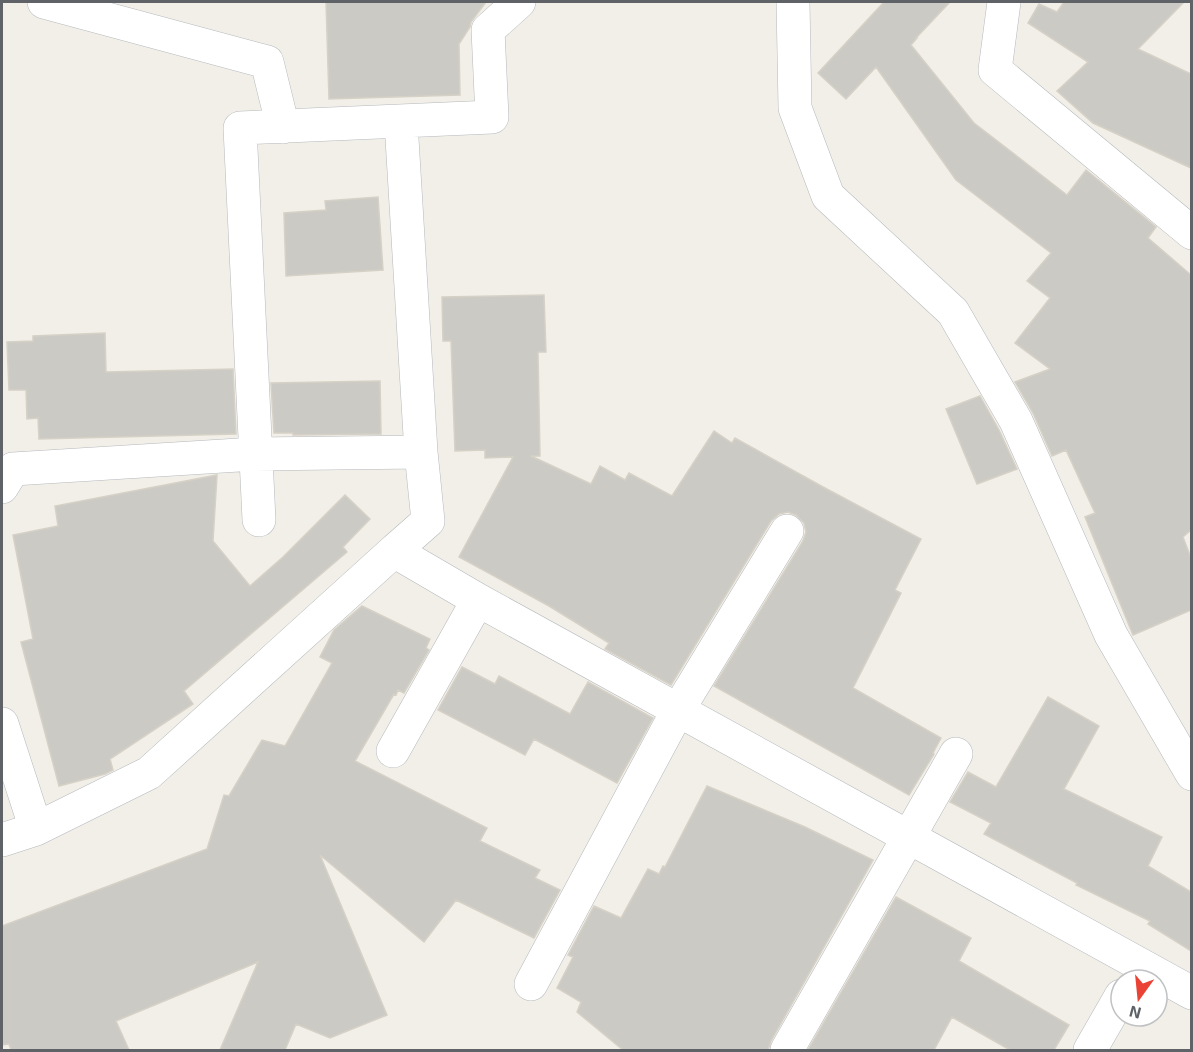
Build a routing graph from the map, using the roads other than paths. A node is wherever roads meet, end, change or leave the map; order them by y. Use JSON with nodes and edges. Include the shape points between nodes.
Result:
{"nodes":[{"id":1,"x":44,"y":2,"type":"edge"},
{"id":2,"x":519,"y":2,"type":"edge"},
{"id":3,"x":793,"y":2,"type":"edge"},
{"id":4,"x":1004,"y":2,"type":"edge"},
{"id":5,"x":401,"y":122,"type":"junction"},
{"id":6,"x":283,"y":127,"type":"junction"},
{"id":7,"x":1191,"y":233,"type":"edge"},
{"id":8,"x":421,"y":452,"type":"junction"},
{"id":9,"x":255,"y":453,"type":"junction"},
{"id":10,"x":2,"y":487,"type":"edge"},
{"id":11,"x":258,"y":520,"type":"dead end"},
{"id":12,"x":787,"y":531,"type":"dead end"},
{"id":13,"x":394,"y":551,"type":"junction"},
{"id":14,"x":478,"y":600,"type":"junction"},
{"id":15,"x":678,"y":710,"type":"junction"},
{"id":16,"x":2,"y":724,"type":"edge"},
{"id":17,"x":393,"y":751,"type":"dead end"},
{"id":18,"x":956,"y":754,"type":"dead end"},
{"id":19,"x":1191,"y":774,"type":"edge"},
{"id":20,"x":36,"y":829,"type":"junction"},
{"id":21,"x":909,"y":837,"type":"junction"},
{"id":22,"x":2,"y":840,"type":"edge"},
{"id":23,"x":1127,"y":968,"type":"edge"},
{"id":24,"x":531,"y":984,"type":"dead end"},
{"id":25,"x":1169,"y":985,"type":"edge"},
{"id":26,"x":1191,"y":993,"type":"edge"},
{"id":27,"x":1109,"y":1017,"type":"edge"},
{"id":28,"x":787,"y":1050,"type":"edge"},
{"id":29,"x":1090,"y":1050,"type":"edge"}],
"edges":[{"from":1,"to":6,"type":"street","via":[[267,62]]},
{"from":2,"to":5,"type":"street","via":[[489,30],[492,117]]},
{"from":3,"to":19,"type":"street","via":[[795,108],[828,196],[953,312],[1016,421],[1111,635]]},
{"from":4,"to":7,"type":"street","via":[[994,70]]},
{"from":5,"to":6,"type":"street"},
{"from":5,"to":8,"type":"street"},
{"from":6,"to":9,"type":"street","via":[[240,129]]},
{"from":8,"to":9,"type":"street"},
{"from":8,"to":13,"type":"street","via":[[428,521]]},
{"from":9,"to":10,"type":"street","via":[[13,469]]},
{"from":9,"to":11,"type":"street"},
{"from":12,"to":15,"type":"street"},
{"from":13,"to":14,"type":"street"},
{"from":13,"to":20,"type":"street","via":[[150,773]]},
{"from":14,"to":15,"type":"street"},
{"from":14,"to":17,"type":"street"},
{"from":15,"to":21,"type":"street"},
{"from":15,"to":24,"type":"street"},
{"from":16,"to":20,"type":"street"},
{"from":18,"to":21,"type":"street"},
{"from":20,"to":22,"type":"street"},
{"from":21,"to":23,"type":"street"},
{"from":21,"to":28,"type":"street"},
{"from":25,"to":26,"type":"street"},
{"from":27,"to":29,"type":"street"}]}
